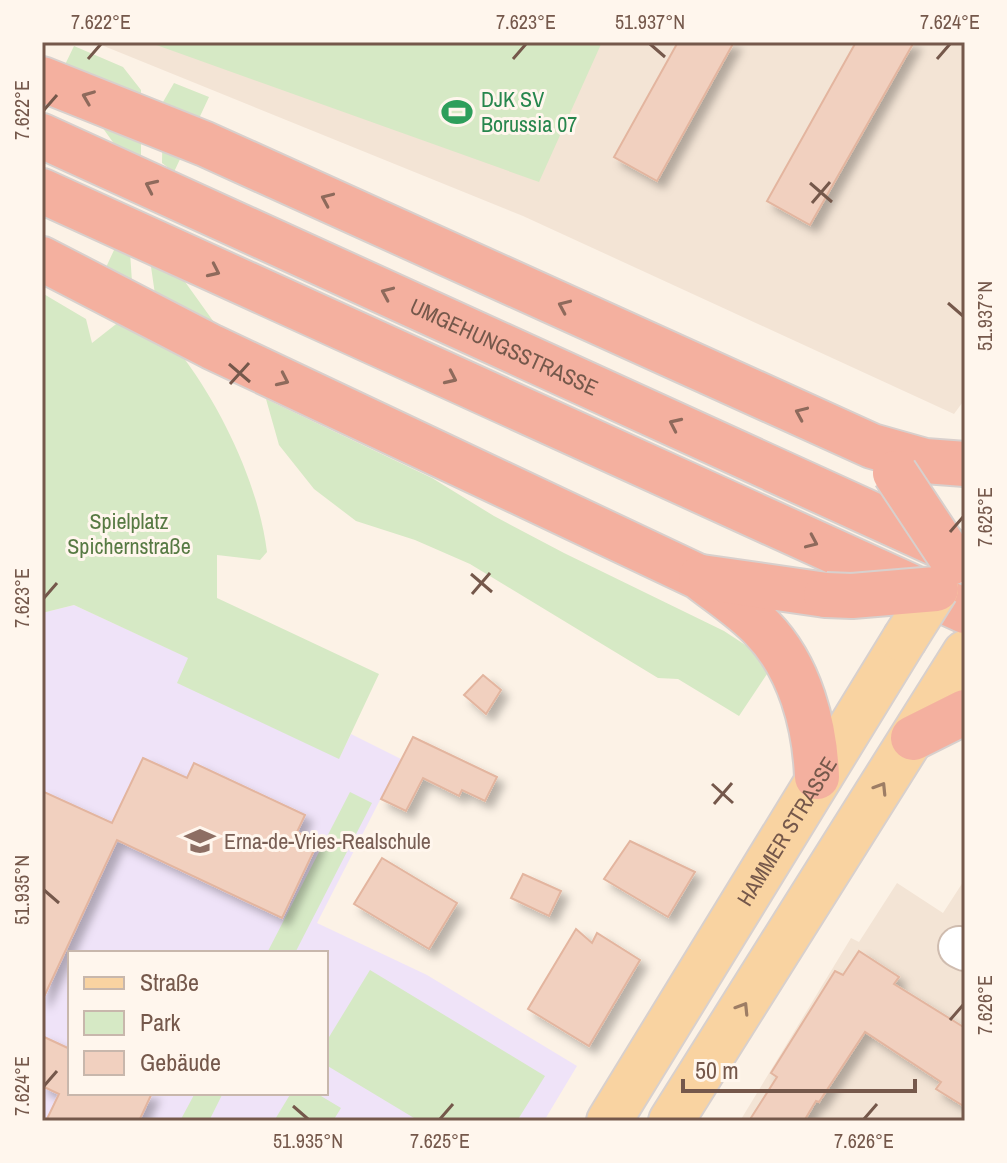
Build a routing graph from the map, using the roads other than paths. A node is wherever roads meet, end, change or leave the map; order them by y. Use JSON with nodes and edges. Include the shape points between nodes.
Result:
{"nodes":[{"id":1,"x":42,"y":79,"type":"edge"},
{"id":2,"x":42,"y":136,"type":"edge"},
{"id":3,"x":42,"y":191,"type":"edge"},
{"id":4,"x":42,"y":259,"type":"edge"},
{"id":5,"x":883,"y":459,"type":"junction"},
{"id":6,"x":965,"y":464,"type":"edge"},
{"id":7,"x":959,"y":576,"type":"edge"},
{"id":8,"x":699,"y":577,"type":"junction"},
{"id":9,"x":961,"y":659,"type":"edge"},
{"id":10,"x":965,"y":712,"type":"edge"},
{"id":11,"x":913,"y":738,"type":"junction"},
{"id":12,"x":817,"y":777,"type":"junction"},
{"id":13,"x":609,"y":1121,"type":"edge"},
{"id":14,"x":671,"y":1121,"type":"edge"}],
"edges":[{"from":5,"to":1,"type":"highway","one_way":true,"via":[[220,150]]},
{"from":7,"to":2,"type":"highway","name":"UMGEHUNGSSTRASSE","one_way":true},
{"from":3,"to":7,"type":"highway","one_way":true},
{"from":4,"to":8,"type":"highway","one_way":true,"via":[[212,347]]},
{"from":5,"to":6,"type":"highway"},
{"from":5,"to":7,"type":"highway","bridge":true},
{"from":7,"to":8,"type":"highway","bridge":true,"via":[[852,596]]},
{"from":7,"to":12,"type":"main road","name":"HAMMER STRASSE","bridge":true,"via":[[904,640]]},
{"from":8,"to":12,"type":"highway","via":[[763,628],[787,662],[812,726]]},
{"from":9,"to":11,"type":"main road"},
{"from":10,"to":11,"type":"highway"},
{"from":14,"to":11,"type":"main road","one_way":true},
{"from":12,"to":13,"type":"main road","name":"HAMMER STRASSE"}]}
